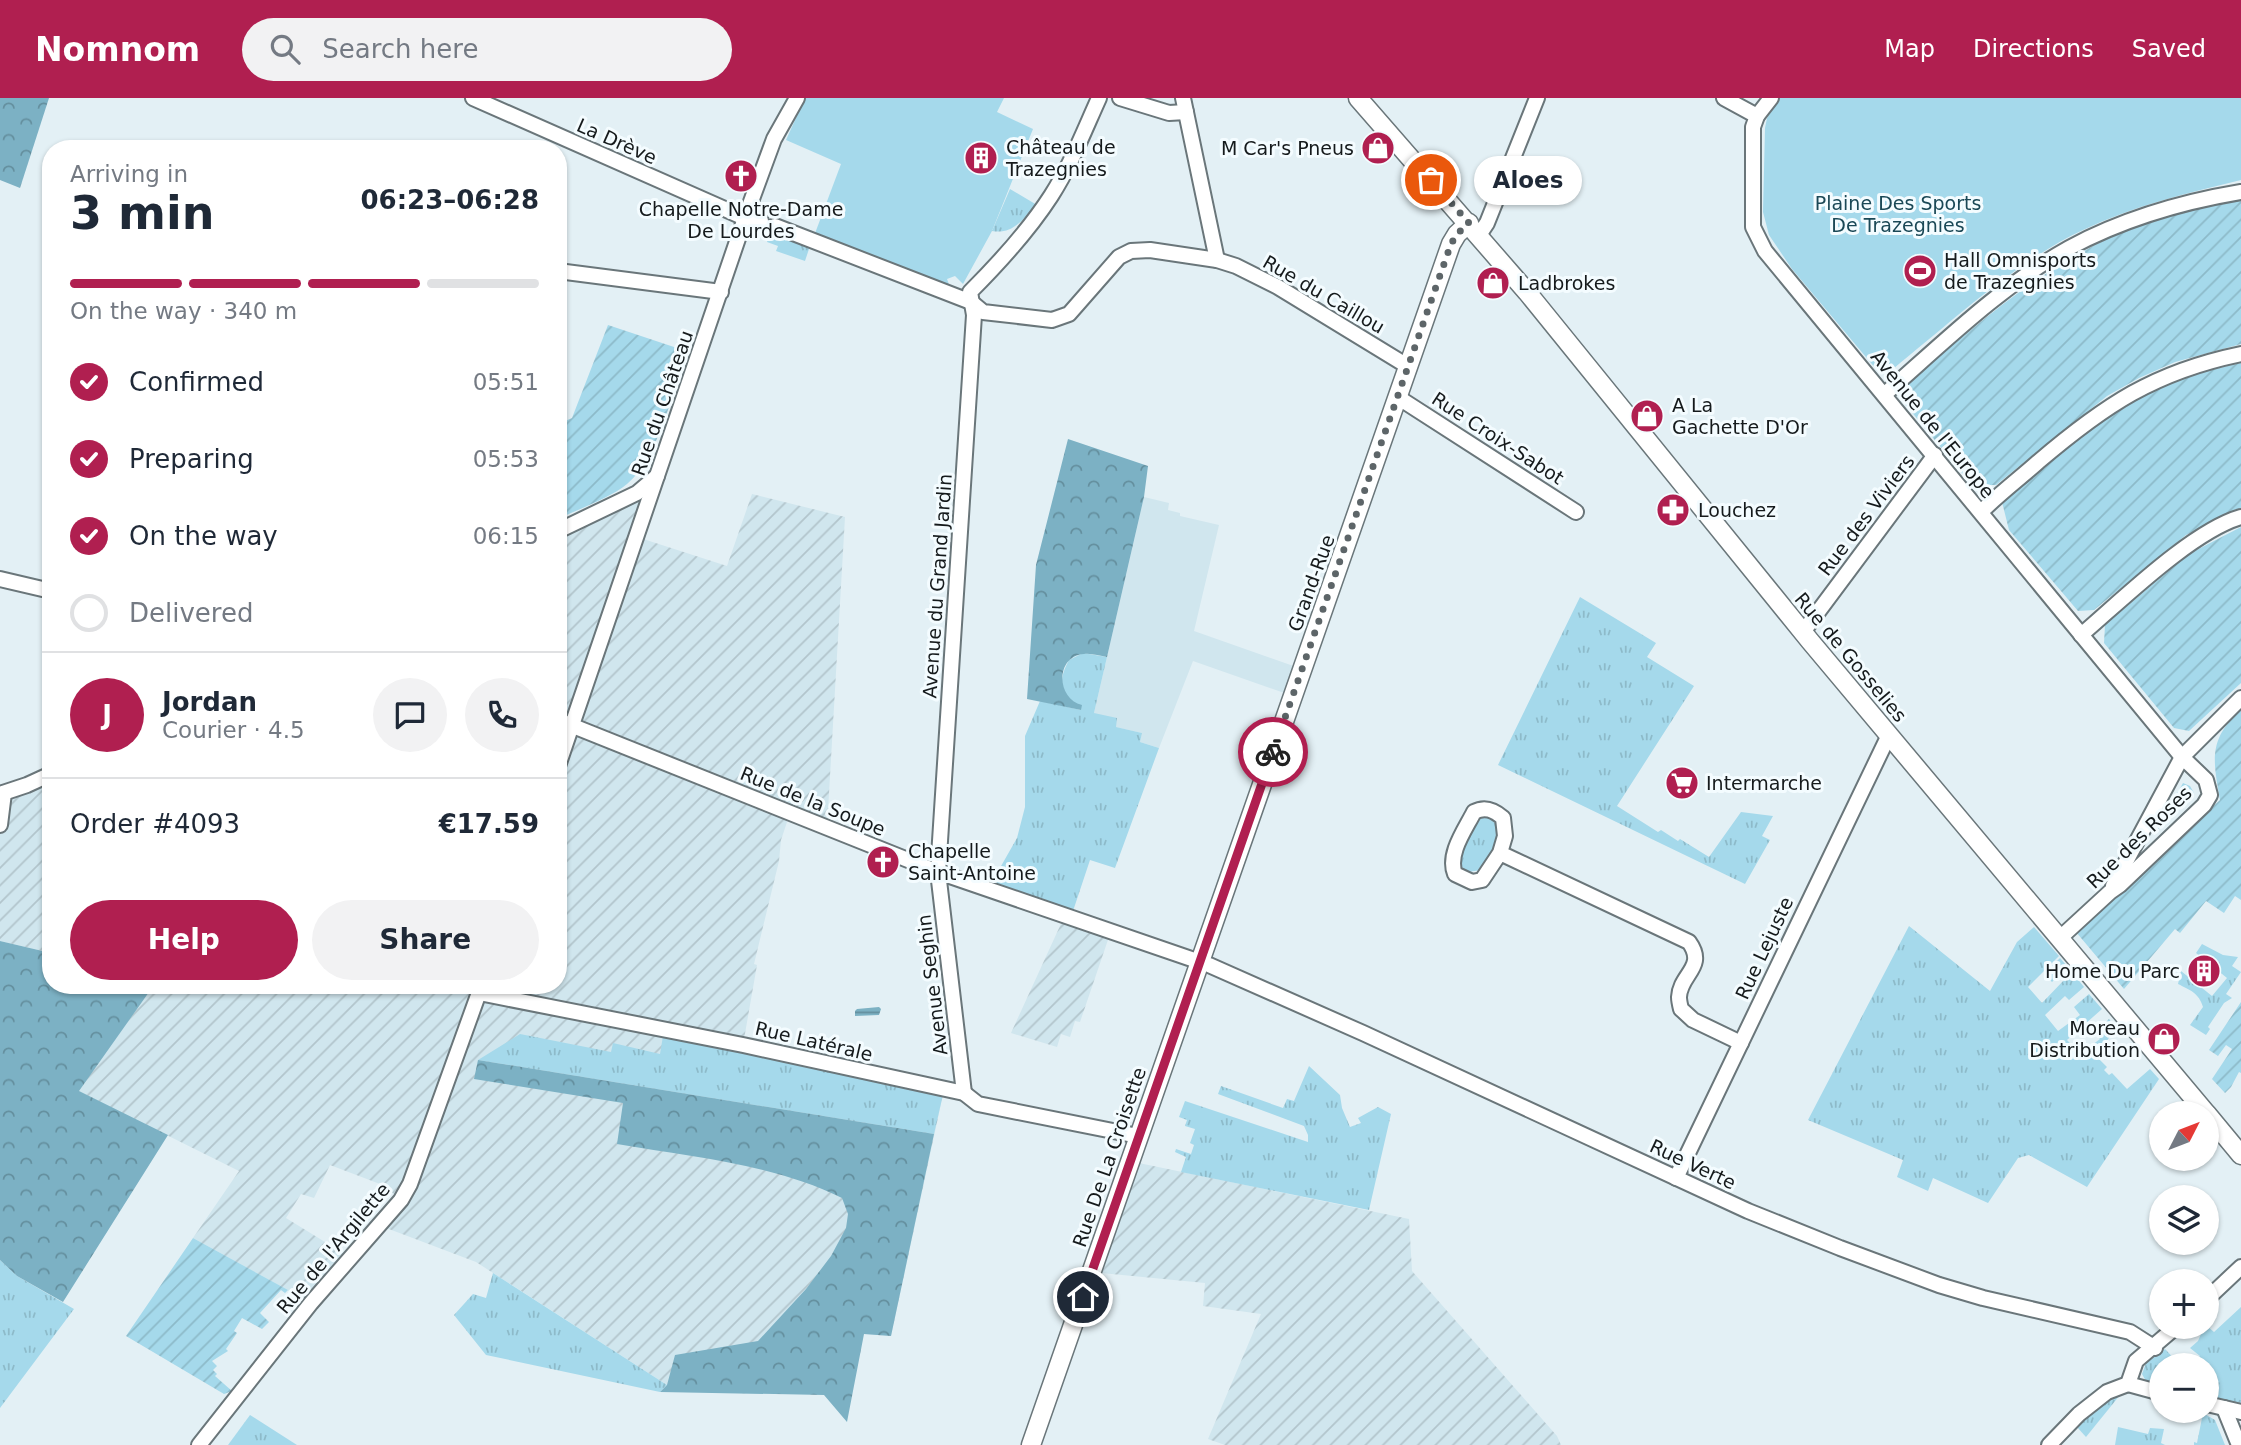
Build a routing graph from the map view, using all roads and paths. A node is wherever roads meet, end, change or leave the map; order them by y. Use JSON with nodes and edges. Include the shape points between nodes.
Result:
{"nodes":[{"id":1,"x":473,"y":98,"type":"edge"},
{"id":2,"x":797,"y":98,"type":"edge"},
{"id":3,"x":1099,"y":98,"type":"edge"},
{"id":4,"x":1120,"y":98,"type":"edge"},
{"id":5,"x":1358,"y":98,"type":"edge"},
{"id":6,"x":1537,"y":98,"type":"edge"},
{"id":7,"x":1724,"y":98,"type":"edge"},
{"id":8,"x":1771,"y":98,"type":"edge"},
{"id":9,"x":1184,"y":105,"type":"edge"},
{"id":10,"x":1757,"y":116,"type":"junction"},
{"id":11,"x":2241,"y":192,"type":"edge"},
{"id":12,"x":745,"y":218,"type":"junction"},
{"id":13,"x":1474,"y":229,"type":"junction"},
{"id":14,"x":1217,"y":260,"type":"junction"},
{"id":15,"x":567,"y":272,"type":"edge"},
{"id":16,"x":721,"y":292,"type":"junction"},
{"id":17,"x":971,"y":302,"type":"junction"},
{"id":18,"x":2241,"y":355,"type":"edge"},
{"id":19,"x":1409,"y":367,"type":"junction"},
{"id":20,"x":1885,"y":394,"type":"junction"},
{"id":21,"x":1399,"y":398,"type":"junction"},
{"id":22,"x":1935,"y":455,"type":"junction"},
{"id":23,"x":657,"y":476,"type":"junction"},
{"id":24,"x":1576,"y":512,"type":"dead end"},
{"id":25,"x":1981,"y":512,"type":"junction"},
{"id":26,"x":2241,"y":517,"type":"edge"},
{"id":27,"x":567,"y":527,"type":"edge"},
{"id":28,"x":0,"y":579,"type":"edge"},
{"id":29,"x":42,"y":588,"type":"edge"},
{"id":30,"x":1803,"y":632,"type":"junction"},
{"id":31,"x":2081,"y":635,"type":"junction"},
{"id":32,"x":2241,"y":698,"type":"edge"},
{"id":33,"x":567,"y":723,"type":"edge"},
{"id":34,"x":573,"y":725,"type":"junction"},
{"id":35,"x":1889,"y":735,"type":"junction"},
{"id":36,"x":567,"y":741,"type":"edge"},
{"id":37,"x":2182,"y":757,"type":"junction"},
{"id":38,"x":42,"y":777,"type":"edge"},
{"id":39,"x":2,"y":793,"type":"edge"},
{"id":40,"x":0,"y":825,"type":"edge"},
{"id":41,"x":1500,"y":853,"type":"junction"},
{"id":42,"x":938,"y":872,"type":"junction"},
{"id":43,"x":2110,"y":891,"type":"junction"},
{"id":44,"x":2060,"y":938,"type":"junction"},
{"id":45,"x":1200,"y":962,"type":"junction"},
{"id":46,"x":478,"y":994,"type":"edge"},
{"id":47,"x":503,"y":994,"type":"edge"},
{"id":48,"x":1741,"y":1043,"type":"junction"},
{"id":49,"x":964,"y":1093,"type":"junction"},
{"id":50,"x":2195,"y":1101,"type":"edge"},
{"id":51,"x":2219,"y":1130,"type":"edge"},
{"id":52,"x":1138,"y":1136,"type":"junction"},
{"id":53,"x":2241,"y":1156,"type":"edge"},
{"id":54,"x":1676,"y":1178,"type":"junction"},
{"id":55,"x":2241,"y":1267,"type":"edge"},
{"id":56,"x":2219,"y":1288,"type":"edge"},
{"id":57,"x":2164,"y":1339,"type":"edge"},
{"id":58,"x":2155,"y":1348,"type":"junction"},
{"id":59,"x":2128,"y":1384,"type":"junction"},
{"id":60,"x":2149,"y":1390,"type":"edge"},
{"id":61,"x":2219,"y":1407,"type":"edge"},
{"id":62,"x":2224,"y":1408,"type":"junction"},
{"id":63,"x":2241,"y":1412,"type":"edge"},
{"id":64,"x":199,"y":1445,"type":"edge"},
{"id":65,"x":1031,"y":1445,"type":"edge"},
{"id":66,"x":2049,"y":1445,"type":"edge"},
{"id":67,"x":2239,"y":1445,"type":"edge"}],
"edges":[{"from":1,"to":12,"type":"street","name":"La Drève"},
{"from":2,"to":12,"type":"street","name":"Rue du Château","via":[[774,139]]},
{"from":3,"to":17,"type":"street","via":[[1050,197],[970,292]]},
{"from":4,"to":9,"type":"street","via":[[1168,113]]},
{"from":5,"to":13,"type":"main road","name":"Rue de Gosselies"},
{"from":6,"to":13,"type":"street","via":[[1487,223]]},
{"from":7,"to":10,"type":"street"},
{"from":8,"to":10,"type":"street"},
{"from":9,"to":14,"type":"street"},
{"from":10,"to":20,"type":"street","name":"Avenue de l'Europe","via":[[1753,127],[1753,227],[1765,251]]},
{"from":11,"to":20,"type":"street","via":[[2162,209],[2069,248],[1976,315]]},
{"from":12,"to":16,"type":"street","name":"Rue du Château"},
{"from":12,"to":17,"type":"street","name":"La Drève"},
{"from":13,"to":19,"type":"main road","name":"Grand-Rue","via":[[1457,234],[1451,244]]},
{"from":13,"to":30,"type":"main road","name":"Rue de Gosselies"},
{"from":14,"to":17,"type":"street","name":"Rue du Caillou","via":[[1130,251],[1119,257],[1069,314],[1052,320],[983,312]]},
{"from":14,"to":19,"type":"street","name":"Rue du Caillou","via":[[1278,287]]},
{"from":15,"to":16,"type":"street"},
{"from":16,"to":23,"type":"street","name":"Rue du Château"},
{"from":17,"to":42,"type":"street","name":"Avenue du Grand Jardin","via":[[974,315]]},
{"from":18,"to":25,"type":"street","via":[[2176,372],[2108,407]]},
{"from":19,"to":21,"type":"main road","name":"Grand-Rue"},
{"from":20,"to":22,"type":"street","name":"Avenue de l'Europe"},
{"from":21,"to":24,"type":"street","name":"Rue Croix-Sabot"},
{"from":21,"to":45,"type":"main road","name":"Grand-Rue"},
{"from":22,"to":25,"type":"street","name":"Avenue de l'Europe"},
{"from":22,"to":30,"type":"street","name":"Rue des Viviers"},
{"from":23,"to":27,"type":"street","via":[[637,493]]},
{"from":23,"to":34,"type":"street","name":"Rue du Château"},
{"from":25,"to":31,"type":"street","name":"Avenue de l'Europe"},
{"from":26,"to":31,"type":"street","via":[[2183,550]]},
{"from":28,"to":29,"type":"street"},
{"from":30,"to":35,"type":"main road","name":"Rue de Gosselies"},
{"from":31,"to":37,"type":"street","name":"Avenue de l'Europe"},
{"from":32,"to":37,"type":"street","name":"Rue des Roses"},
{"from":33,"to":34,"type":"street","name":"Rue de la Soupe"},
{"from":34,"to":36,"type":"street"},
{"from":34,"to":42,"type":"street","name":"Rue de la Soupe"},
{"from":35,"to":44,"type":"main road","name":"Rue de Gosselies"},
{"from":35,"to":48,"type":"street","name":"Rue Lejuste"},
{"from":37,"to":43,"type":"street"},
{"from":37,"to":43,"type":"street","name":"Rue des Roses","via":[[2206,780],[2210,796]]},
{"from":38,"to":39,"type":"street"},
{"from":39,"to":40,"type":"street"},
{"from":41,"to":41,"type":"street","via":[[1482,880],[1472,882],[1455,874],[1452,866],[1479,809],[1503,818],[1505,836]]},
{"from":41,"to":48,"type":"street","via":[[1689,942],[1696,951],[1695,963],[1679,995],[1681,1009],[1693,1020]]},
{"from":42,"to":45,"type":"street","name":"Rue de la Soupe"},
{"from":42,"to":49,"type":"street","name":"Avenue Seghin"},
{"from":43,"to":44,"type":"street","name":"Rue des Roses"},
{"from":44,"to":50,"type":"main road","name":"Rue de Gosselies"},
{"from":45,"to":52,"type":"main road","name":"Rue De La Croisette"},
{"from":45,"to":54,"type":"street","name":"Rue Verte"},
{"from":46,"to":64,"type":"street","name":"Rue de l'Argilette","via":[[411,1184]]},
{"from":47,"to":49,"type":"street","name":"Rue Latérale"},
{"from":48,"to":54,"type":"street","name":"Rue Lejuste"},
{"from":49,"to":52,"type":"street","name":"Rue Latérale","via":[[978,1104]]},
{"from":51,"to":53,"type":"main road","name":"Rue de Gosselies"},
{"from":52,"to":65,"type":"main road","name":"Rue De La Croisette"},
{"from":54,"to":58,"type":"street","name":"Rue Verte","via":[[1939,1285],[2130,1332]]},
{"from":55,"to":56,"type":"street"},
{"from":57,"to":58,"type":"street"},
{"from":58,"to":59,"type":"street","via":[[2136,1361]]},
{"from":59,"to":60,"type":"street"},
{"from":59,"to":66,"type":"street","via":[[2107,1392]]},
{"from":61,"to":62,"type":"street"},
{"from":62,"to":63,"type":"street"},
{"from":62,"to":67,"type":"street"}]}
